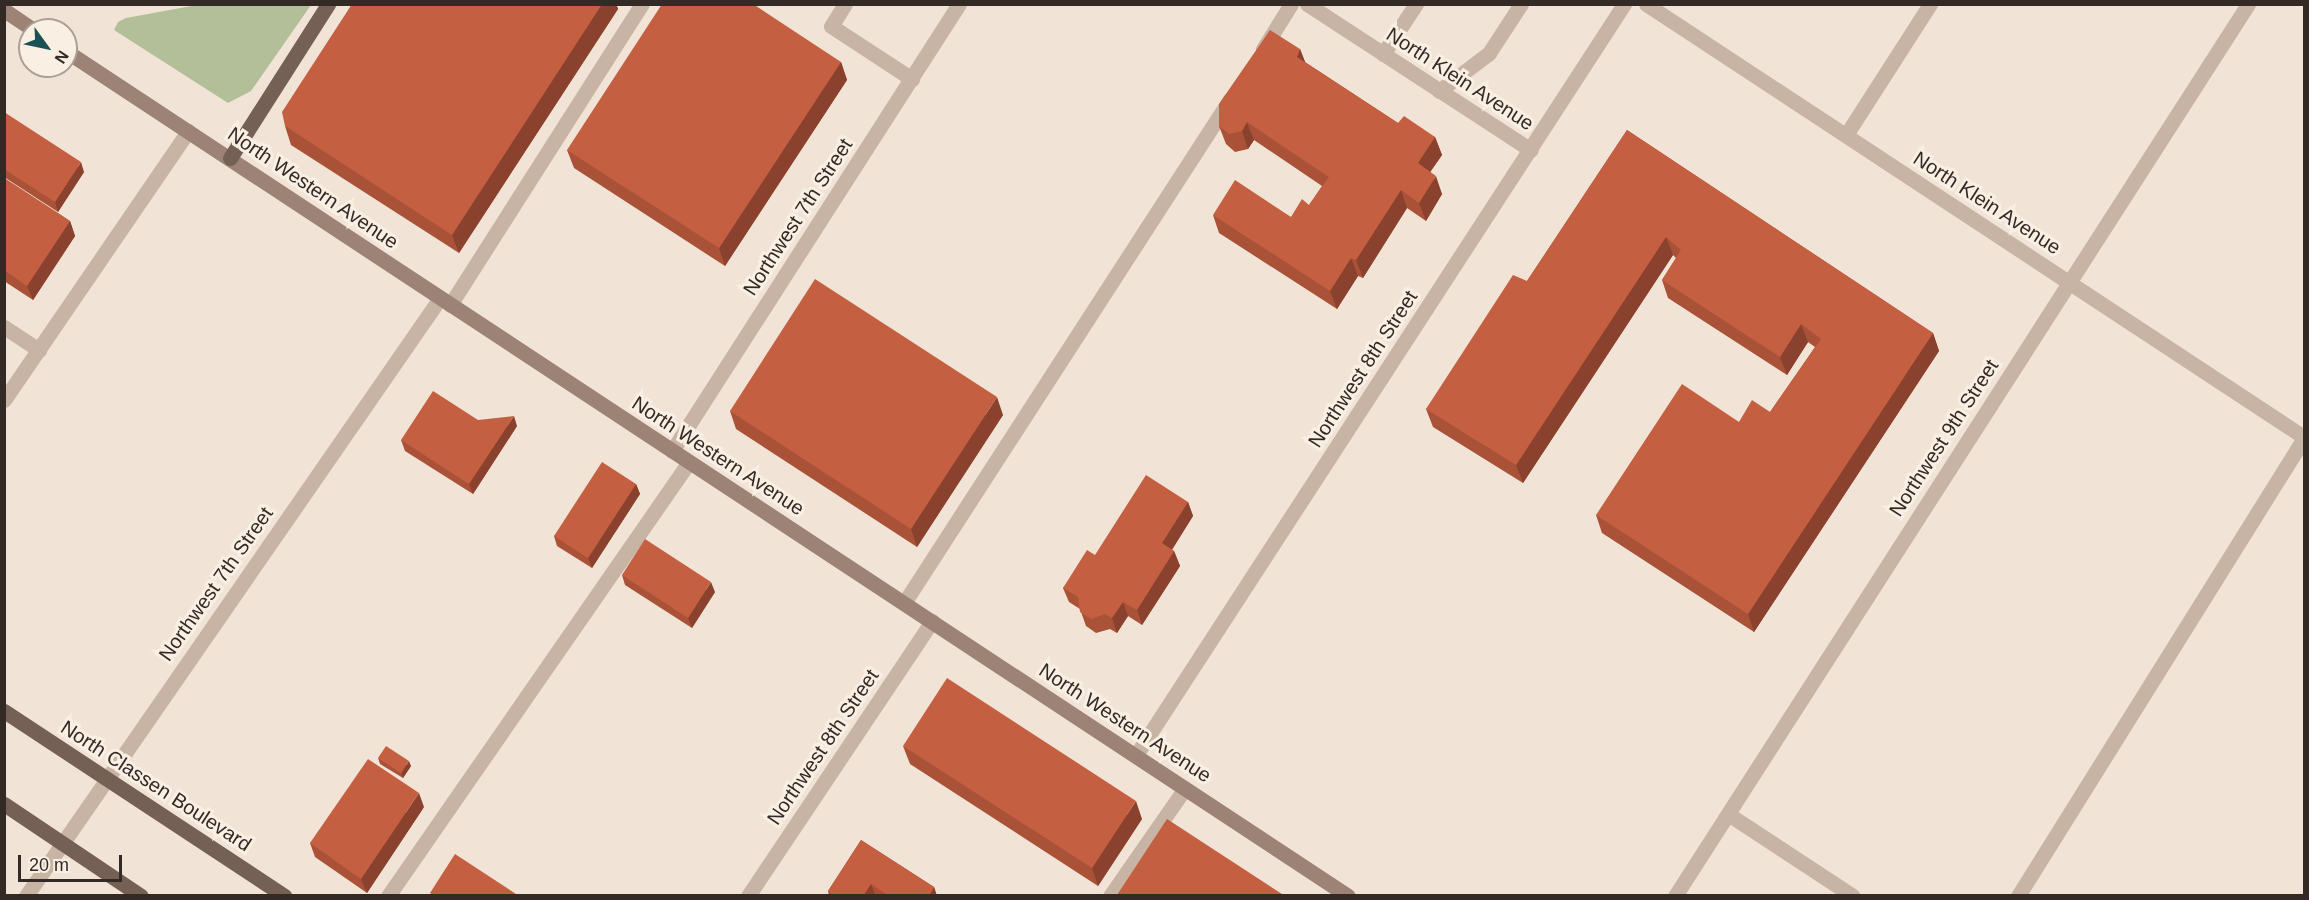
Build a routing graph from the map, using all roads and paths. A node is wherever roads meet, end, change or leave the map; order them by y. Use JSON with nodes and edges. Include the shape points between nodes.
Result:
{"nodes":[{"id":1,"x":328,"y":4,"type":"edge"},
{"id":2,"x":642,"y":4,"type":"edge"},
{"id":3,"x":846,"y":4,"type":"edge"},
{"id":4,"x":959,"y":4,"type":"edge"},
{"id":5,"x":1291,"y":4,"type":"edge"},
{"id":6,"x":1306,"y":4,"type":"edge"},
{"id":7,"x":1416,"y":4,"type":"edge"},
{"id":8,"x":1521,"y":4,"type":"edge"},
{"id":9,"x":1624,"y":4,"type":"edge"},
{"id":10,"x":1646,"y":4,"type":"edge"},
{"id":11,"x":1930,"y":4,"type":"edge"},
{"id":12,"x":2248,"y":4,"type":"edge"},
{"id":13,"x":4,"y":10,"type":"edge"},
{"id":14,"x":18,"y":19,"type":"edge"},
{"id":15,"x":1383,"y":54,"type":"junction"},
{"id":16,"x":78,"y":59,"type":"edge"},
{"id":17,"x":1252,"y":65,"type":"edge"},
{"id":18,"x":912,"y":79,"type":"junction"},
{"id":19,"x":1239,"y":85,"type":"edge"},
{"id":20,"x":1439,"y":91,"type":"junction"},
{"id":21,"x":188,"y":131,"type":"junction"},
{"id":22,"x":1845,"y":135,"type":"junction"},
{"id":23,"x":1531,"y":150,"type":"junction"},
{"id":24,"x":230,"y":158,"type":"junction"},
{"id":25,"x":2069,"y":282,"type":"junction"},
{"id":26,"x":445,"y":301,"type":"junction"},
{"id":27,"x":4,"y":327,"type":"edge"},
{"id":28,"x":39,"y":350,"type":"junction"},
{"id":29,"x":4,"y":400,"type":"edge"},
{"id":30,"x":2304,"y":438,"type":"edge"},
{"id":31,"x":672,"y":451,"type":"junction"},
{"id":32,"x":689,"y":462,"type":"junction"},
{"id":33,"x":904,"y":603,"type":"junction"},
{"id":34,"x":932,"y":621,"type":"junction"},
{"id":35,"x":4,"y":711,"type":"edge"},
{"id":36,"x":1136,"y":755,"type":"junction"},
{"id":37,"x":107,"y":778,"type":"junction"},
{"id":38,"x":1185,"y":788,"type":"junction"},
{"id":39,"x":4,"y":804,"type":"edge"},
{"id":40,"x":1728,"y":814,"type":"junction"},
{"id":41,"x":63,"y":843,"type":"junction"},
{"id":42,"x":26,"y":896,"type":"edge"},
{"id":43,"x":141,"y":896,"type":"edge"},
{"id":44,"x":285,"y":896,"type":"edge"},
{"id":45,"x":388,"y":896,"type":"edge"},
{"id":46,"x":748,"y":896,"type":"edge"},
{"id":47,"x":1110,"y":896,"type":"edge"},
{"id":48,"x":1348,"y":896,"type":"edge"},
{"id":49,"x":1675,"y":896,"type":"edge"},
{"id":50,"x":1853,"y":896,"type":"edge"},
{"id":51,"x":2018,"y":896,"type":"edge"}],
"edges":[{"from":1,"to":24,"type":"main road"},
{"from":2,"to":26,"type":"street","name":"Northwest 7th Street"},
{"from":3,"to":18,"type":"street","via":[[831,26]]},
{"from":4,"to":18,"type":"street","name":"Northwest 7th Street"},
{"from":5,"to":17,"type":"street"},
{"from":6,"to":15,"type":"street","name":"North Klein Avenue"},
{"from":7,"to":15,"type":"street"},
{"from":8,"to":20,"type":"street","via":[[1489,53]]},
{"from":9,"to":23,"type":"street","name":"Northwest 8th Street"},
{"from":10,"to":22,"type":"street","name":"North Klein Avenue"},
{"from":11,"to":22,"type":"street"},
{"from":12,"to":25,"type":"street","name":"Northwest 9th Street"},
{"from":13,"to":14,"type":"main road"},
{"from":15,"to":20,"type":"street","name":"North Klein Avenue"},
{"from":16,"to":21,"type":"main road","name":"North Western Avenue"},
{"from":18,"to":31,"type":"street","name":"Northwest 7th Street"},
{"from":19,"to":33,"type":"street"},
{"from":20,"to":23,"type":"street","name":"North Klein Avenue"},
{"from":21,"to":24,"type":"main road","name":"North Western Avenue"},
{"from":21,"to":28,"type":"street"},
{"from":22,"to":25,"type":"street","name":"North Klein Avenue"},
{"from":23,"to":36,"type":"street","name":"Northwest 8th Street"},
{"from":24,"to":26,"type":"main road","name":"North Western Avenue"},
{"from":25,"to":30,"type":"street","name":"North Klein Avenue"},
{"from":25,"to":40,"type":"street","name":"Northwest 9th Street"},
{"from":26,"to":31,"type":"main road","name":"North Western Avenue"},
{"from":26,"to":37,"type":"street","name":"Northwest 7th Street"},
{"from":27,"to":28,"type":"street"},
{"from":28,"to":29,"type":"street"},
{"from":30,"to":51,"type":"street"},
{"from":31,"to":32,"type":"main road","name":"North Western Avenue"},
{"from":32,"to":33,"type":"main road","name":"North Western Avenue"},
{"from":32,"to":45,"type":"street"},
{"from":33,"to":34,"type":"main road","name":"North Western Avenue"},
{"from":34,"to":36,"type":"main road","name":"North Western Avenue"},
{"from":34,"to":46,"type":"street","name":"Northwest 8th Street"},
{"from":35,"to":37,"type":"main road","name":"North Classen Boulevard"},
{"from":36,"to":38,"type":"main road","name":"North Western Avenue"},
{"from":37,"to":41,"type":"street","name":"Northwest 7th Street"},
{"from":37,"to":44,"type":"main road","name":"North Classen Boulevard"},
{"from":38,"to":47,"type":"street"},
{"from":38,"to":48,"type":"main road","name":"North Western Avenue"},
{"from":39,"to":41,"type":"main road"},
{"from":40,"to":49,"type":"street","name":"Northwest 9th Street"},
{"from":40,"to":50,"type":"street"},
{"from":41,"to":42,"type":"street","name":"Northwest 7th Street"},
{"from":41,"to":43,"type":"main road"}]}
